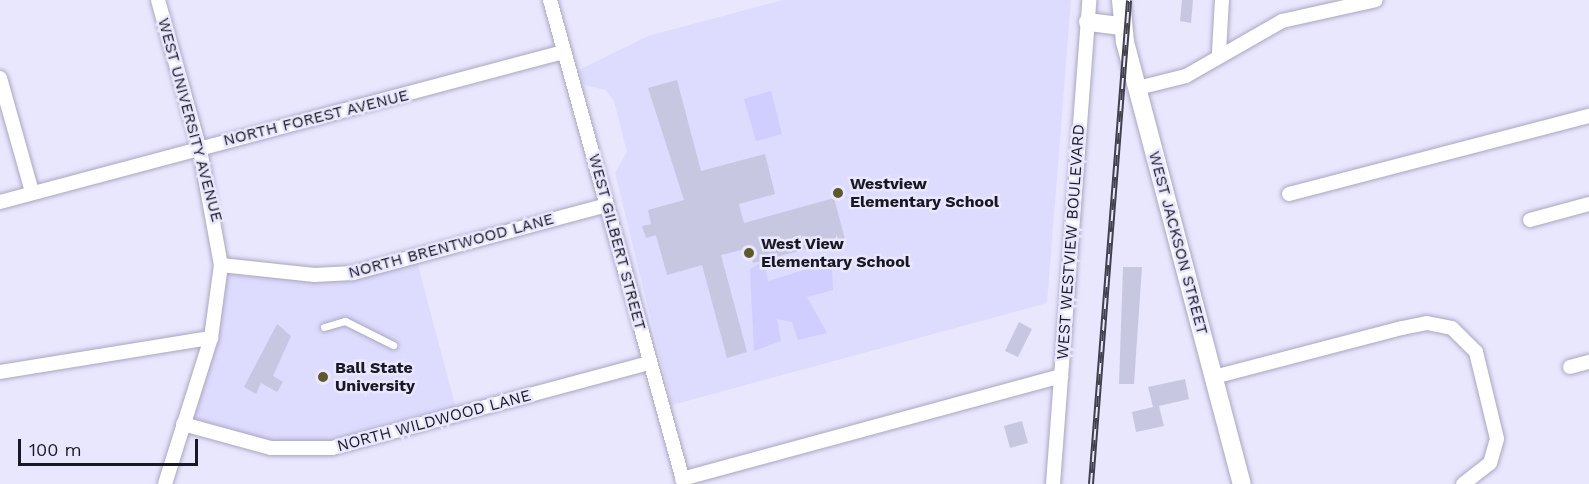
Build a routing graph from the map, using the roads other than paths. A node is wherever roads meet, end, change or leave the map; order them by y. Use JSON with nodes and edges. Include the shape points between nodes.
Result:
{"nodes":[{"id":1,"x":158,"y":0,"type":"edge"},
{"id":2,"x":550,"y":0,"type":"edge"},
{"id":3,"x":1089,"y":0,"type":"edge"},
{"id":4,"x":1121,"y":0,"type":"edge"},
{"id":5,"x":1222,"y":0,"type":"edge"},
{"id":6,"x":1376,"y":0,"type":"edge"},
{"id":7,"x":1088,"y":22,"type":"junction"},
{"id":8,"x":1123,"y":26,"type":"junction"},
{"id":9,"x":563,"y":52,"type":"junction"},
{"id":10,"x":1219,"y":52,"type":"junction"},
{"id":11,"x":0,"y":78,"type":"edge"},
{"id":12,"x":1138,"y":88,"type":"junction"},
{"id":13,"x":1589,"y":116,"type":"edge"},
{"id":14,"x":200,"y":150,"type":"junction"},
{"id":15,"x":32,"y":192,"type":"junction"},
{"id":16,"x":1289,"y":194,"type":"dead end"},
{"id":17,"x":0,"y":202,"type":"edge"},
{"id":18,"x":1589,"y":204,"type":"edge"},
{"id":19,"x":607,"y":205,"type":"junction"},
{"id":20,"x":1530,"y":220,"type":"dead end"},
{"id":21,"x":221,"y":265,"type":"junction"},
{"id":22,"x":324,"y":327,"type":"dead end"},
{"id":23,"x":211,"y":338,"type":"junction"},
{"id":24,"x":393,"y":345,"type":"dead end"},
{"id":25,"x":1589,"y":362,"type":"edge"},
{"id":26,"x":650,"y":363,"type":"junction"},
{"id":27,"x":1570,"y":368,"type":"dead end"},
{"id":28,"x":0,"y":372,"type":"edge"},
{"id":29,"x":1061,"y":376,"type":"junction"},
{"id":30,"x":1214,"y":377,"type":"junction"},
{"id":31,"x":183,"y":424,"type":"junction"},
{"id":32,"x":683,"y":482,"type":"edge"},
{"id":33,"x":165,"y":484,"type":"edge"},
{"id":34,"x":1053,"y":484,"type":"edge"},
{"id":35,"x":1242,"y":484,"type":"edge"},
{"id":36,"x":1463,"y":484,"type":"edge"}],
"edges":[{"from":1,"to":14,"type":"street","name":"WEST UNIVERSITY AVENUE"},
{"from":2,"to":9,"type":"street","name":"WEST GILBERT STREET"},
{"from":3,"to":7,"type":"street","name":"WEST WESTVIEW BOULEVARD"},
{"from":4,"to":8,"type":"main road","name":"WEST JACKSON STREET"},
{"from":5,"to":10,"type":"street"},
{"from":6,"to":10,"type":"street","via":[[1282,21]]},
{"from":7,"to":8,"type":"main road"},
{"from":7,"to":29,"type":"street","name":"WEST WESTVIEW BOULEVARD"},
{"from":8,"to":12,"type":"main road","name":"WEST JACKSON STREET"},
{"from":9,"to":14,"type":"street","name":"NORTH FOREST AVENUE"},
{"from":9,"to":19,"type":"street","name":"WEST GILBERT STREET"},
{"from":10,"to":12,"type":"street","via":[[1186,76]]},
{"from":11,"to":15,"type":"street"},
{"from":12,"to":30,"type":"main road","name":"WEST JACKSON STREET"},
{"from":13,"to":16,"type":"street"},
{"from":14,"to":15,"type":"street","name":"NORTH FOREST AVENUE"},
{"from":14,"to":21,"type":"street","name":"WEST UNIVERSITY AVENUE"},
{"from":15,"to":17,"type":"street","name":"NORTH FOREST AVENUE"},
{"from":18,"to":20,"type":"street"},
{"from":19,"to":21,"type":"street","name":"NORTH BRENTWOOD LANE","via":[[352,273],[314,275]]},
{"from":19,"to":26,"type":"street","name":"WEST GILBERT STREET"},
{"from":21,"to":23,"type":"street","name":"WEST UNIVERSITY AVENUE"},
{"from":22,"to":24,"type":"lane","via":[[345,321]]},
{"from":23,"to":28,"type":"street"},
{"from":23,"to":31,"type":"street","name":"WEST UNIVERSITY AVENUE"},
{"from":25,"to":27,"type":"street"},
{"from":26,"to":31,"type":"street","name":"NORTH WILDWOOD LANE","via":[[332,448],[271,448]]},
{"from":26,"to":32,"type":"street","name":"WEST GILBERT STREET"},
{"from":29,"to":32,"type":"street"},
{"from":29,"to":34,"type":"street","name":"WEST WESTVIEW BOULEVARD"},
{"from":30,"to":35,"type":"main road","name":"WEST JACKSON STREET"},
{"from":30,"to":36,"type":"street","via":[[1427,323],[1459,333],[1476,352],[1489,391],[1497,439],[1490,463]]},
{"from":31,"to":33,"type":"street","name":"WEST UNIVERSITY AVENUE"}]}
